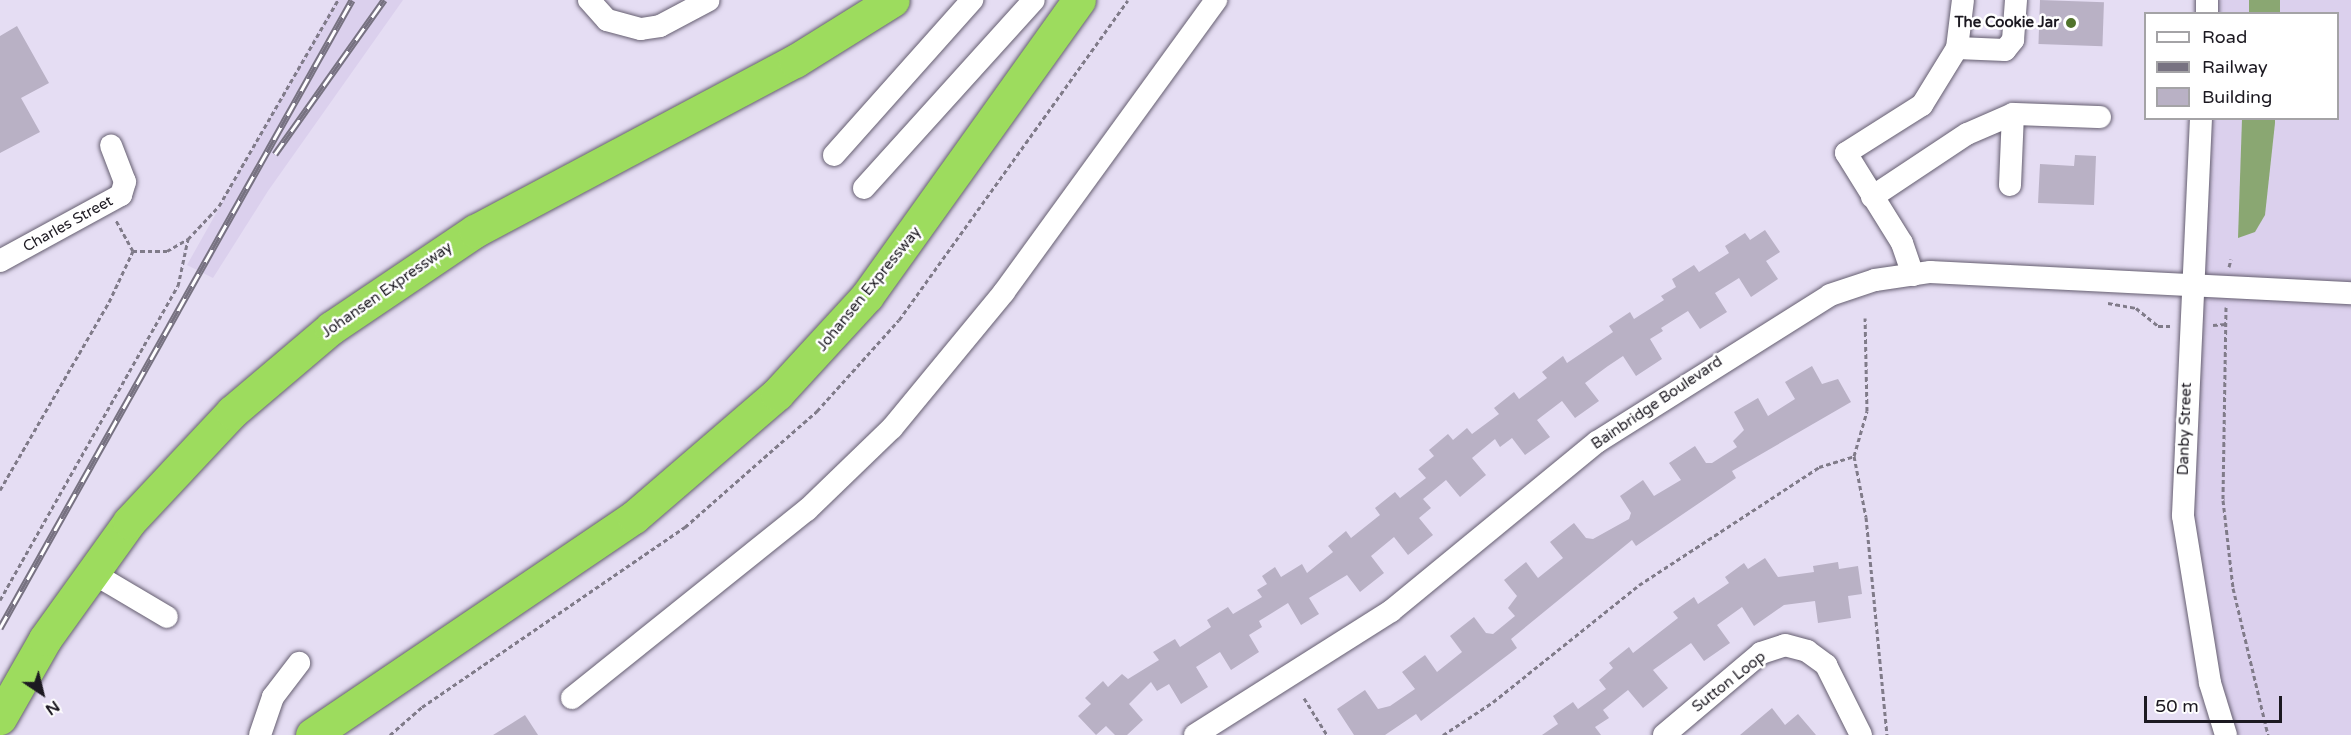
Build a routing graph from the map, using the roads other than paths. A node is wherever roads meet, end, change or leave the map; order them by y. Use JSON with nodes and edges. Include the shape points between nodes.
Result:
{"nodes":[{"id":1,"x":590,"y":0,"type":"edge"},
{"id":2,"x":709,"y":0,"type":"edge"},
{"id":3,"x":893,"y":0,"type":"edge"},
{"id":4,"x":972,"y":0,"type":"edge"},
{"id":5,"x":1034,"y":0,"type":"edge"},
{"id":6,"x":1079,"y":0,"type":"edge"},
{"id":7,"x":1216,"y":0,"type":"edge"},
{"id":8,"x":1963,"y":0,"type":"edge"},
{"id":9,"x":2016,"y":0,"type":"edge"},
{"id":10,"x":1958,"y":48,"type":"junction"},
{"id":11,"x":2013,"y":114,"type":"junction"},
{"id":12,"x":2100,"y":117,"type":"dead end"},
{"id":13,"x":2201,"y":120,"type":"edge"},
{"id":14,"x":111,"y":146,"type":"dead end"},
{"id":15,"x":834,"y":156,"type":"dead end"},
{"id":16,"x":2010,"y":185,"type":"dead end"},
{"id":17,"x":864,"y":188,"type":"dead end"},
{"id":18,"x":1872,"y":197,"type":"junction"},
{"id":19,"x":0,"y":261,"type":"edge"},
{"id":20,"x":1913,"y":275,"type":"junction"},
{"id":21,"x":2192,"y":283,"type":"junction"},
{"id":22,"x":2351,"y":293,"type":"edge"},
{"id":23,"x":91,"y":572,"type":"junction"},
{"id":24,"x":166,"y":617,"type":"dead end"},
{"id":25,"x":299,"y":663,"type":"dead end"},
{"id":26,"x":572,"y":698,"type":"dead end"},
{"id":27,"x":0,"y":718,"type":"edge"},
{"id":28,"x":260,"y":735,"type":"edge"},
{"id":29,"x":312,"y":735,"type":"edge"},
{"id":30,"x":1196,"y":735,"type":"edge"},
{"id":31,"x":1664,"y":735,"type":"edge"},
{"id":32,"x":1861,"y":735,"type":"edge"},
{"id":33,"x":2226,"y":735,"type":"edge"}],
"edges":[{"from":1,"to":2,"type":"street","via":[[607,20],[641,29],[660,26]]},
{"from":3,"to":23,"type":"highway","name":"Johansen Expressway","via":[[795,61],[475,231],[387,286],[232,412],[136,514]]},
{"from":4,"to":15,"type":"street"},
{"from":5,"to":17,"type":"street"},
{"from":6,"to":29,"type":"highway","name":"Johansen Expressway","via":[[867,296],[777,394],[634,517]]},
{"from":7,"to":26,"type":"street","via":[[1004,292],[892,428],[807,510]]},
{"from":8,"to":10,"type":"street"},
{"from":9,"to":10,"type":"street","via":[[2013,40],[2005,50]]},
{"from":10,"to":18,"type":"street","via":[[1922,105],[1846,153]]},
{"from":11,"to":12,"type":"street"},
{"from":11,"to":16,"type":"street"},
{"from":11,"to":18,"type":"street","via":[[1967,134]]},
{"from":13,"to":21,"type":"street","name":"Danby Street"},
{"from":14,"to":19,"type":"street","name":"Charles Street","via":[[125,182],[121,195],[106,207]]},
{"from":18,"to":20,"type":"street","via":[[1902,243]]},
{"from":20,"to":21,"type":"street","name":"Bainbridge Boulevard"},
{"from":20,"to":30,"type":"street","name":"Bainbridge Boulevard","via":[[1830,295],[1688,381],[1597,442],[1391,610]]},
{"from":21,"to":22,"type":"street","name":"Bainbridge Boulevard"},
{"from":21,"to":33,"type":"street","name":"Danby Street","via":[[2183,516],[2210,683]]},
{"from":23,"to":24,"type":"street"},
{"from":23,"to":27,"type":"highway","name":"Johansen Expressway"},
{"from":25,"to":28,"type":"street","via":[[273,697]]},
{"from":31,"to":32,"type":"street","name":"Sutton Loop","via":[[1761,653],[1785,645],[1808,651],[1826,665]]}]}
